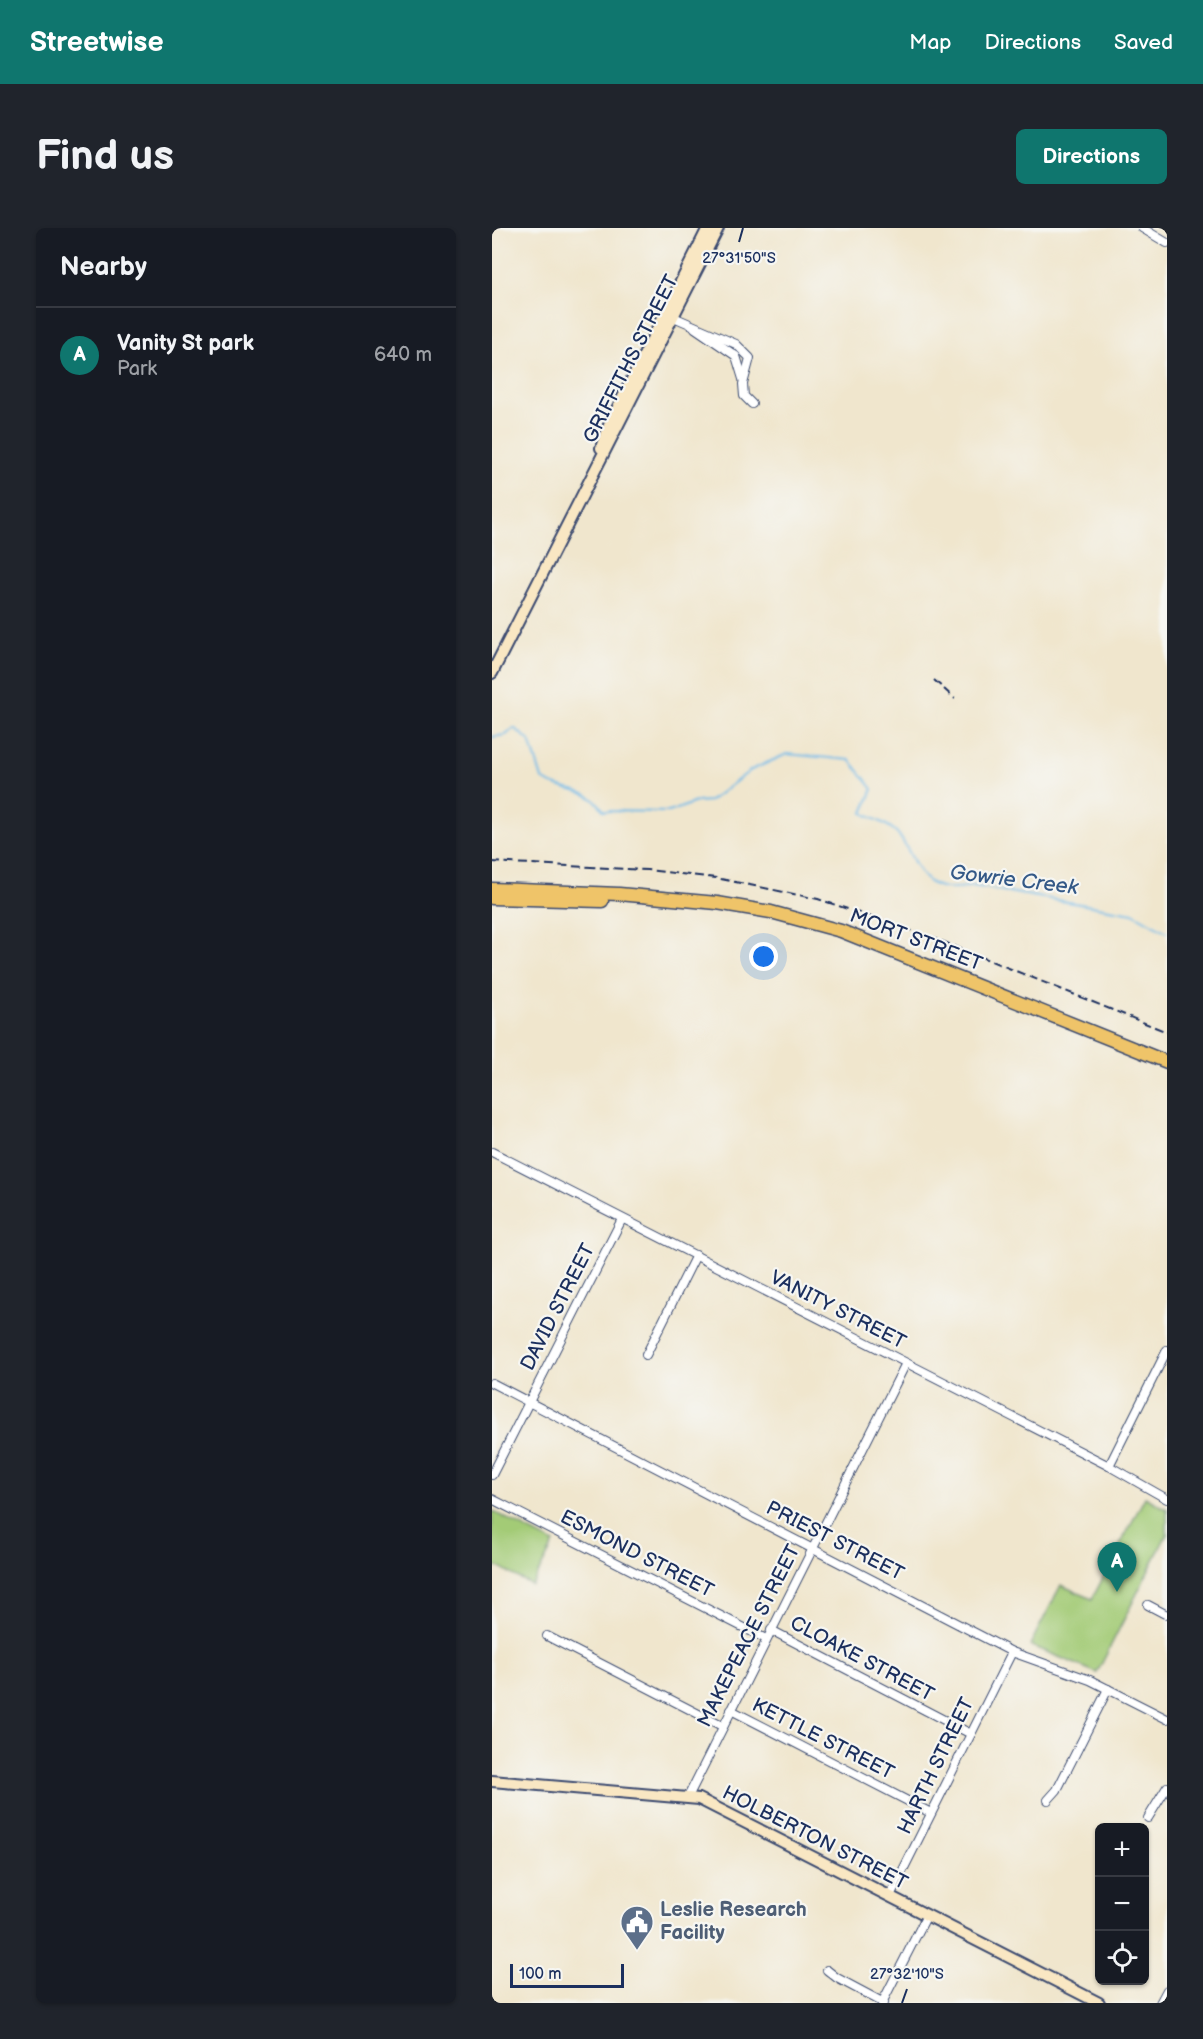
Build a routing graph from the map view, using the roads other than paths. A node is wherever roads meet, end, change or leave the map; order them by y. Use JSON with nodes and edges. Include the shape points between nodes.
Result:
{"nodes":[{"id":1,"x":708,"y":228,"type":"edge"},
{"id":2,"x":718,"y":228,"type":"edge"},
{"id":3,"x":1142,"y":228,"type":"edge"},
{"id":4,"x":1167,"y":243,"type":"edge"},
{"id":5,"x":669,"y":315,"type":"junction"},
{"id":6,"x":695,"y":328,"type":"junction"},
{"id":7,"x":743,"y":384,"type":"junction"},
{"id":8,"x":752,"y":404,"type":"dead end"},
{"id":9,"x":492,"y":673,"type":"edge"},
{"id":10,"x":492,"y":889,"type":"edge"},
{"id":11,"x":492,"y":898,"type":"edge"},
{"id":12,"x":639,"y":898,"type":"junction"},
{"id":13,"x":1167,"y":1062,"type":"edge"},
{"id":14,"x":492,"y":1152,"type":"edge"},
{"id":15,"x":622,"y":1219,"type":"junction"},
{"id":16,"x":696,"y":1256,"type":"junction"},
{"id":17,"x":1167,"y":1350,"type":"edge"},
{"id":18,"x":646,"y":1355,"type":"dead end"},
{"id":19,"x":906,"y":1363,"type":"junction"},
{"id":20,"x":492,"y":1383,"type":"edge"},
{"id":21,"x":528,"y":1402,"type":"junction"},
{"id":22,"x":1109,"y":1466,"type":"junction"},
{"id":23,"x":492,"y":1475,"type":"edge"},
{"id":24,"x":492,"y":1499,"type":"edge"},
{"id":25,"x":1167,"y":1499,"type":"edge"},
{"id":26,"x":813,"y":1548,"type":"junction"},
{"id":27,"x":1148,"y":1605,"type":"dead end"},
{"id":28,"x":1167,"y":1615,"type":"edge"},
{"id":29,"x":771,"y":1630,"type":"junction"},
{"id":30,"x":547,"y":1636,"type":"dead end"},
{"id":31,"x":766,"y":1640,"type":"junction"},
{"id":32,"x":1012,"y":1652,"type":"junction"},
{"id":33,"x":1108,"y":1689,"type":"junction"},
{"id":34,"x":731,"y":1710,"type":"junction"},
{"id":35,"x":1167,"y":1719,"type":"edge"},
{"id":36,"x":722,"y":1726,"type":"junction"},
{"id":37,"x":970,"y":1734,"type":"junction"},
{"id":38,"x":492,"y":1781,"type":"edge"},
{"id":39,"x":1167,"y":1787,"type":"edge"},
{"id":40,"x":688,"y":1797,"type":"junction"},
{"id":41,"x":1048,"y":1800,"type":"dead end"},
{"id":42,"x":931,"y":1813,"type":"junction"},
{"id":43,"x":1148,"y":1818,"type":"dead end"},
{"id":44,"x":890,"y":1896,"type":"junction"},
{"id":45,"x":927,"y":1915,"type":"junction"},
{"id":46,"x":827,"y":1970,"type":"dead end"},
{"id":47,"x":1167,"y":1990,"type":"edge"},
{"id":48,"x":1084,"y":2000,"type":"edge"},
{"id":49,"x":883,"y":2003,"type":"edge"},
{"id":50,"x":1099,"y":2003,"type":"edge"},
{"id":51,"x":1160,"y":2003,"type":"edge"}],
"edges":[{"from":1,"to":5,"type":"main road","name":"GRIFFITHS STREET"},
{"from":2,"to":5,"type":"main road","name":"GRIFFITHS STREET"},
{"from":3,"to":4,"type":"street"},
{"from":5,"to":6,"type":"street"},
{"from":5,"to":9,"type":"main road","name":"GRIFFITHS STREET"},
{"from":6,"to":7,"type":"street","via":[[736,356]]},
{"from":6,"to":7,"type":"street","via":[[736,344],[750,358]]},
{"from":7,"to":8,"type":"street","via":[[744,396]]},
{"from":10,"to":12,"type":"main road","name":"MORT STREET"},
{"from":11,"to":12,"type":"main road","name":"MORT STREET"},
{"from":12,"to":13,"type":"main road","name":"MORT STREET","via":[[742,906],[806,920]]},
{"from":14,"to":15,"type":"street","name":"VANITY STREET"},
{"from":15,"to":16,"type":"street","name":"VANITY STREET"},
{"from":15,"to":21,"type":"street","name":"DAVID STREET"},
{"from":16,"to":18,"type":"street"},
{"from":16,"to":19,"type":"street","name":"VANITY STREET"},
{"from":17,"to":22,"type":"street"},
{"from":19,"to":22,"type":"street","name":"VANITY STREET"},
{"from":19,"to":26,"type":"street","name":"MAKEPEACE STREET"},
{"from":20,"to":21,"type":"street","name":"PRIEST STREET"},
{"from":21,"to":23,"type":"street","name":"DAVID STREET"},
{"from":21,"to":26,"type":"street","name":"PRIEST STREET"},
{"from":22,"to":25,"type":"street","name":"VANITY STREET"},
{"from":24,"to":31,"type":"street","name":"ESMOND STREET"},
{"from":26,"to":29,"type":"street","name":"MAKEPEACE STREET"},
{"from":26,"to":32,"type":"street","name":"PRIEST STREET"},
{"from":27,"to":28,"type":"street"},
{"from":29,"to":31,"type":"street","name":"MAKEPEACE STREET"},
{"from":29,"to":37,"type":"street","name":"CLOAKE STREET"},
{"from":30,"to":36,"type":"street"},
{"from":31,"to":34,"type":"street","name":"MAKEPEACE STREET"},
{"from":32,"to":33,"type":"street","name":"PRIEST STREET"},
{"from":32,"to":37,"type":"street","name":"HARTH STREET"},
{"from":33,"to":35,"type":"street","name":"PRIEST STREET"},
{"from":33,"to":41,"type":"street","via":[[1057,1790]]},
{"from":34,"to":36,"type":"street","name":"MAKEPEACE STREET"},
{"from":34,"to":42,"type":"street","name":"KETTLE STREET"},
{"from":36,"to":40,"type":"street","name":"MAKEPEACE STREET"},
{"from":37,"to":42,"type":"street","name":"HARTH STREET"},
{"from":38,"to":40,"type":"main road","name":"HOLBERTON STREET"},
{"from":39,"to":43,"type":"street"},
{"from":40,"to":44,"type":"main road","name":"HOLBERTON STREET","via":[[699,1799]]},
{"from":42,"to":44,"type":"street","name":"HARTH STREET"},
{"from":44,"to":45,"type":"main road","name":"HOLBERTON STREET"},
{"from":45,"to":48,"type":"main road","name":"HOLBERTON STREET"},
{"from":45,"to":49,"type":"street"},
{"from":46,"to":49,"type":"street"},
{"from":47,"to":51,"type":"street"},
{"from":48,"to":50,"type":"main road","name":"HOLBERTON STREET"}]}
